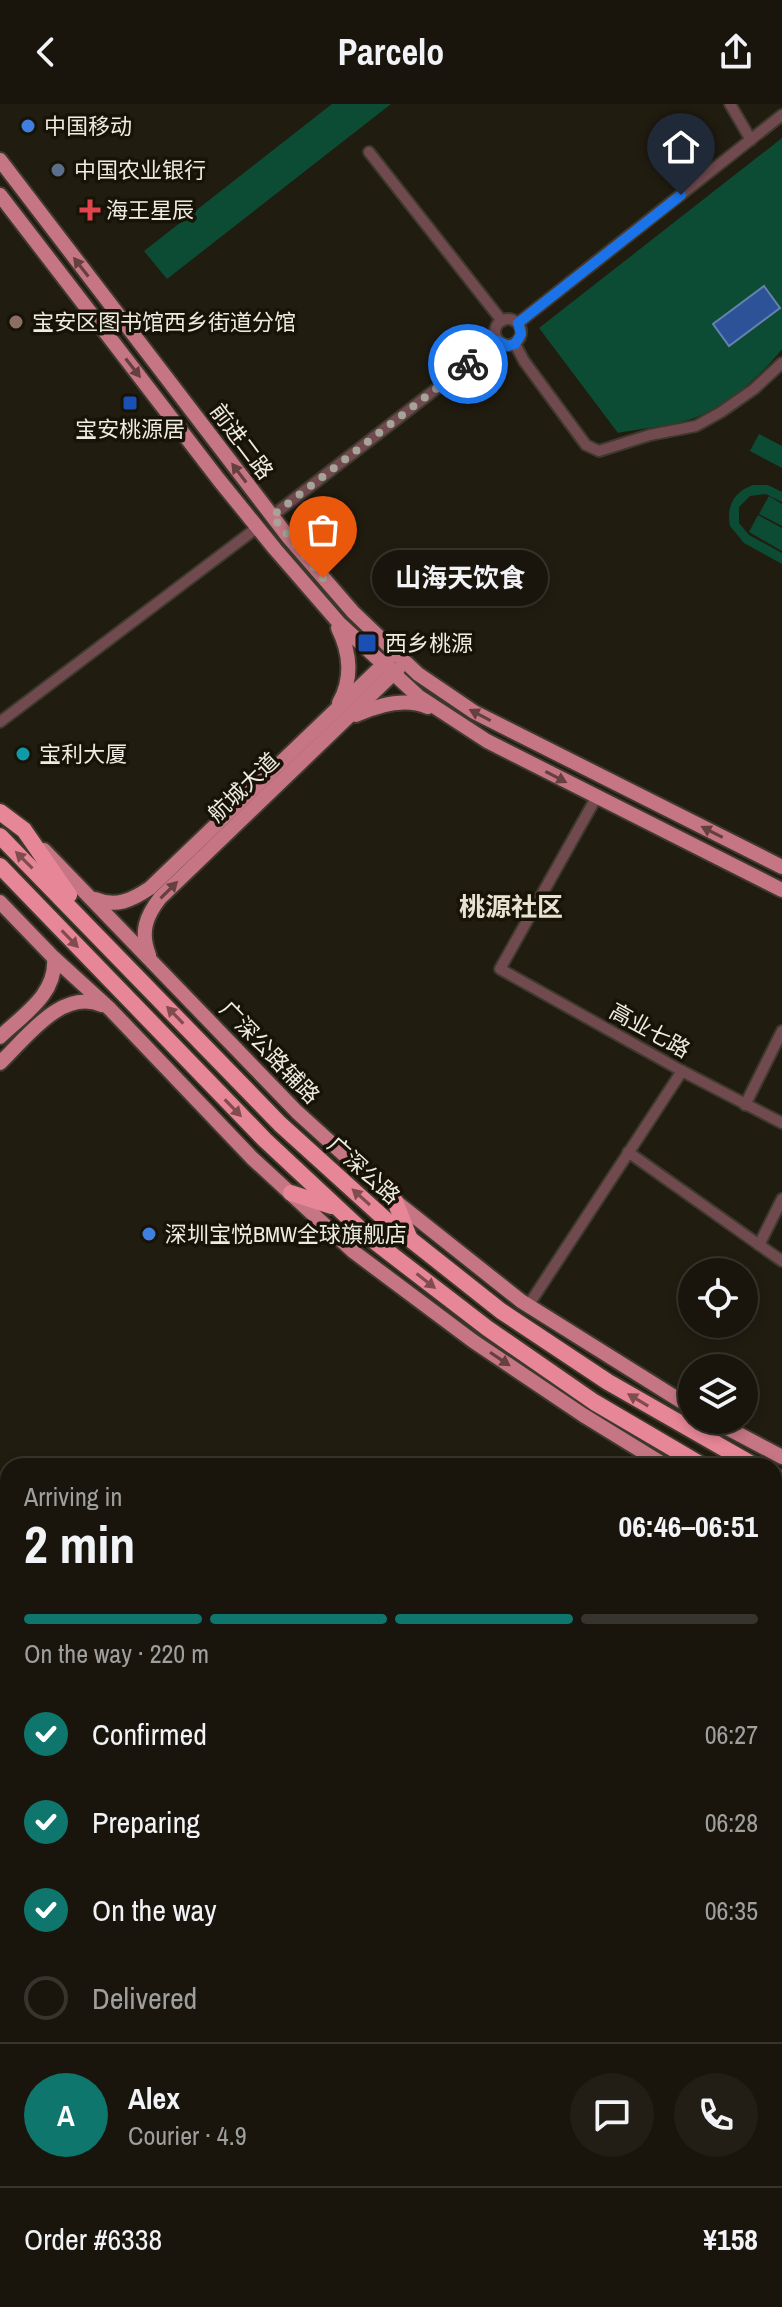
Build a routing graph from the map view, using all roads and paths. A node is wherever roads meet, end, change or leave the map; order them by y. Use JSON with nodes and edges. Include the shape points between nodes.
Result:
{"nodes":[{"id":1,"x":730,"y":104,"type":"edge"},
{"id":2,"x":782,"y":115,"type":"edge"},
{"id":3,"x":751,"y":140,"type":"junction"},
{"id":4,"x":369,"y":152,"type":"dead end"},
{"id":5,"x":0,"y":160,"type":"edge"},
{"id":6,"x":0,"y":195,"type":"edge"},
{"id":7,"x":502,"y":321,"type":"junction"},
{"id":8,"x":518,"y":323,"type":"junction"},
{"id":9,"x":498,"y":341,"type":"junction"},
{"id":10,"x":515,"y":344,"type":"junction"},
{"id":11,"x":782,"y":363,"type":"edge"},
{"id":12,"x":272,"y":516,"type":"junction"},
{"id":13,"x":258,"y":527,"type":"junction"},
{"id":14,"x":327,"y":610,"type":"junction"},
{"id":15,"x":400,"y":657,"type":"junction"},
{"id":16,"x":388,"y":669,"type":"junction"},
{"id":17,"x":437,"y":710,"type":"junction"},
{"id":18,"x":337,"y":718,"type":"junction"},
{"id":19,"x":0,"y":722,"type":"edge"},
{"id":20,"x":596,"y":798,"type":"junction"},
{"id":21,"x":0,"y":805,"type":"edge"},
{"id":22,"x":0,"y":812,"type":"edge"},
{"id":23,"x":24,"y":830,"type":"junction"},
{"id":24,"x":0,"y":836,"type":"edge"},
{"id":25,"x":0,"y":866,"type":"edge"},
{"id":26,"x":782,"y":867,"type":"edge"},
{"id":27,"x":782,"y":890,"type":"edge"},
{"id":28,"x":91,"y":898,"type":"junction"},
{"id":29,"x":0,"y":902,"type":"edge"},
{"id":30,"x":95,"y":933,"type":"junction"},
{"id":31,"x":54,"y":958,"type":"junction"},
{"id":32,"x":150,"y":959,"type":"junction"},
{"id":33,"x":110,"y":1009,"type":"junction"},
{"id":34,"x":782,"y":1031,"type":"edge"},
{"id":35,"x":0,"y":1038,"type":"edge"},
{"id":36,"x":5,"y":1058,"type":"edge"},
{"id":37,"x":682,"y":1071,"type":"junction"},
{"id":38,"x":745,"y":1105,"type":"junction"},
{"id":39,"x":782,"y":1123,"type":"edge"},
{"id":40,"x":628,"y":1152,"type":"junction"},
{"id":41,"x":291,"y":1193,"type":"junction"},
{"id":42,"x":782,"y":1199,"type":"edge"},
{"id":43,"x":395,"y":1201,"type":"junction"},
{"id":44,"x":338,"y":1208,"type":"junction"},
{"id":45,"x":410,"y":1239,"type":"junction"},
{"id":46,"x":759,"y":1245,"type":"junction"},
{"id":47,"x":782,"y":1261,"type":"edge"},
{"id":48,"x":528,"y":1306,"type":"junction"},
{"id":49,"x":678,"y":1399,"type":"edge"},
{"id":50,"x":738,"y":1434,"type":"edge"},
{"id":51,"x":782,"y":1457,"type":"edge"},
{"id":52,"x":653,"y":1458,"type":"edge"},
{"id":53,"x":689,"y":1458,"type":"edge"},
{"id":54,"x":741,"y":1458,"type":"edge"}],
"edges":[{"from":1,"to":3,"type":"street"},
{"from":2,"to":3,"type":"street"},
{"from":3,"to":8,"type":"street"},
{"from":4,"to":7,"type":"street"},
{"from":12,"to":5,"type":"main road","name":"前进二路","one_way":true},
{"from":6,"to":13,"type":"main road","name":"前进二路","one_way":true},
{"from":7,"to":8,"type":"street"},
{"from":7,"to":9,"type":"street","via":[[495,330]]},
{"from":8,"to":10,"type":"street","via":[[521,334]]},
{"from":9,"to":10,"type":"street"},
{"from":9,"to":12,"type":"street"},
{"from":10,"to":11,"type":"street","via":[[586,445],[599,451],[696,426],[754,389]]},
{"from":12,"to":15,"type":"main road","name":"前进二路","via":[[347,605]]},
{"from":13,"to":14,"type":"main road","name":"前进二路"},
{"from":13,"to":19,"type":"street"},
{"from":14,"to":16,"type":"main road","name":"前进二路"},
{"from":14,"to":18,"type":"main road","via":[[345,643],[349,670]]},
{"from":15,"to":16,"type":"main road","name":"航城大道"},
{"from":26,"to":15,"type":"main road","name":"前进二路","one_way":true,"via":[[474,712],[429,684]]},
{"from":16,"to":17,"type":"main road","name":"前进二路"},
{"from":16,"to":18,"type":"main road","name":"航城大道"},
{"from":17,"to":18,"type":"main road","via":[[393,703]]},
{"from":17,"to":20,"type":"main road","name":"前进二路","one_way":true},
{"from":18,"to":28,"type":"main road","name":"航城大道","via":[[150,888],[115,904]]},
{"from":32,"to":18,"type":"main road","name":"航城大道","one_way":true,"via":[[144,932],[160,898]]},
{"from":20,"to":27,"type":"main road","name":"前进二路"},
{"from":20,"to":37,"type":"street","name":"高业七路","via":[[500,969]]},
{"from":21,"to":23,"type":"main road","name":"广深公路辅路"},
{"from":22,"to":23,"type":"highway"},
{"from":23,"to":28,"type":"main road","name":"广深公路辅路"},
{"from":23,"to":30,"type":"highway"},
{"from":30,"to":24,"type":"highway","name":"广深公路","one_way":true},
{"from":25,"to":44,"type":"highway","name":"广深公路","one_way":true,"via":[[265,1140]]},
{"from":28,"to":32,"type":"main road","name":"广深公路辅路"},
{"from":29,"to":31,"type":"main road"},
{"from":45,"to":30,"type":"highway","name":"广深公路","one_way":true,"via":[[280,1124]]},
{"from":31,"to":33,"type":"main road"},
{"from":31,"to":35,"type":"main road","via":[[49,989]]},
{"from":32,"to":43,"type":"main road","name":"广深公路辅路","via":[[297,1112]]},
{"from":33,"to":36,"type":"main road","via":[[84,1001],[66,1004]]},
{"from":33,"to":41,"type":"main road"},
{"from":34,"to":38,"type":"street"},
{"from":35,"to":36,"type":"main road","via":[[12,1043]]},
{"from":37,"to":38,"type":"street","name":"高业七路"},
{"from":37,"to":40,"type":"street"},
{"from":38,"to":39,"type":"street","name":"高业七路"},
{"from":40,"to":46,"type":"street"},
{"from":40,"to":48,"type":"street"},
{"from":41,"to":44,"type":"highway"},
{"from":41,"to":52,"type":"main road","one_way":true,"via":[[354,1252],[473,1341]]},
{"from":42,"to":46,"type":"street"},
{"from":43,"to":45,"type":"highway"},
{"from":43,"to":48,"type":"main road","name":"广深公路辅路"},
{"from":44,"to":53,"type":"highway","name":"广深公路","one_way":true,"via":[[487,1328],[594,1402]]},
{"from":54,"to":45,"type":"highway","name":"广深公路","one_way":true,"via":[[596,1374],[501,1311]]},
{"from":46,"to":47,"type":"street"},
{"from":48,"to":49,"type":"main road","name":"广深公路辅路"},
{"from":50,"to":51,"type":"main road"}]}
